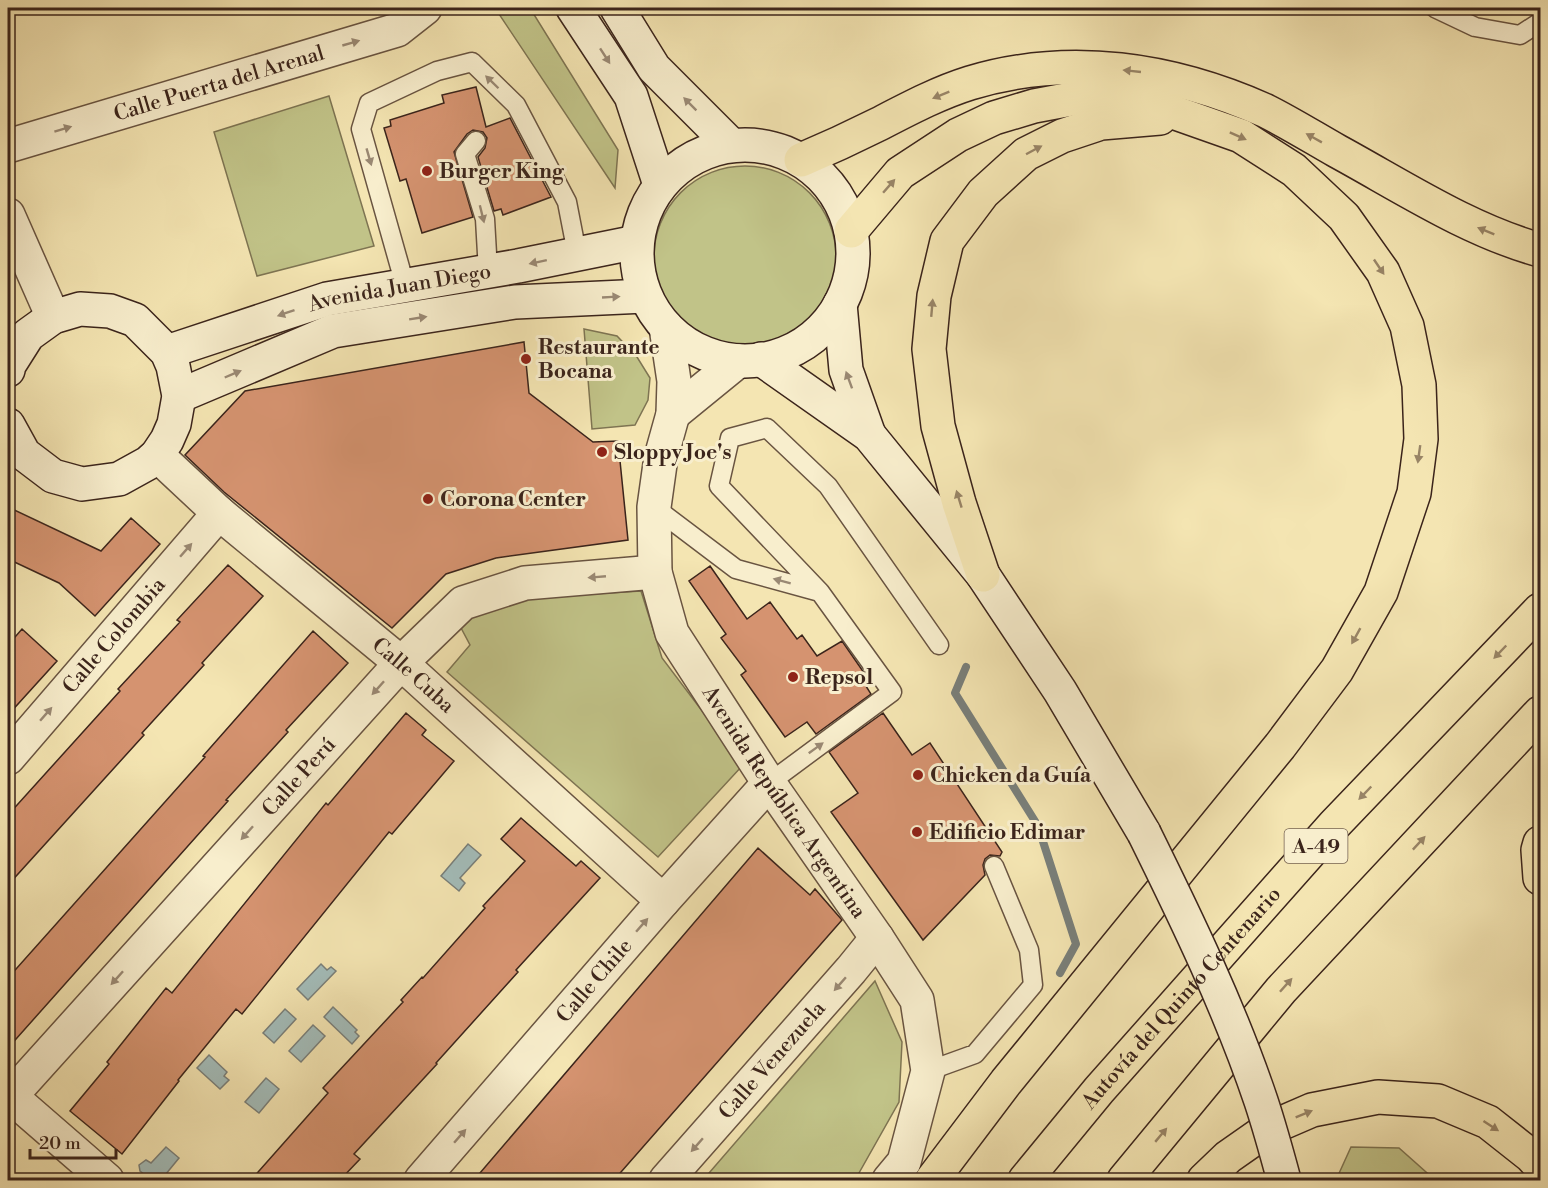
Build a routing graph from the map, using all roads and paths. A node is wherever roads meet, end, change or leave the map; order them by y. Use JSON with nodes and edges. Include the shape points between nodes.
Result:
{"nodes":[{"id":1,"x":425,"y":8,"type":"edge"},
{"id":2,"x":573,"y":8,"type":"edge"},
{"id":3,"x":617,"y":8,"type":"edge"},
{"id":4,"x":1435,"y":8,"type":"edge"},
{"id":5,"x":1540,"y":21,"type":"edge"},
{"id":6,"x":1183,"y":116,"type":"junction"},
{"id":7,"x":476,"y":141,"type":"dead end"},
{"id":8,"x":8,"y":146,"type":"edge"},
{"id":9,"x":731,"y":146,"type":"junction"},
{"id":10,"x":801,"y":160,"type":"junction"},
{"id":11,"x":660,"y":185,"type":"junction"},
{"id":12,"x":8,"y":215,"type":"edge"},
{"id":13,"x":851,"y":231,"type":"junction"},
{"id":14,"x":574,"y":238,"type":"dead end"},
{"id":15,"x":637,"y":242,"type":"junction"},
{"id":16,"x":1540,"y":250,"type":"edge"},
{"id":17,"x":488,"y":271,"type":"junction"},
{"id":18,"x":405,"y":285,"type":"junction"},
{"id":19,"x":645,"y":296,"type":"junction"},
{"id":20,"x":840,"y":304,"type":"junction"},
{"id":21,"x":53,"y":317,"type":"junction"},
{"id":22,"x":666,"y":327,"type":"junction"},
{"id":23,"x":167,"y":352,"type":"junction"},
{"id":24,"x":749,"y":360,"type":"junction"},
{"id":25,"x":8,"y":370,"type":"edge"},
{"id":26,"x":179,"y":396,"type":"junction"},
{"id":27,"x":673,"y":414,"type":"junction"},
{"id":28,"x":8,"y":425,"type":"edge"},
{"id":29,"x":869,"y":435,"type":"junction"},
{"id":30,"x":157,"y":455,"type":"junction"},
{"id":31,"x":16,"y":458,"type":"edge"},
{"id":32,"x":654,"y":507,"type":"junction"},
{"id":33,"x":219,"y":513,"type":"junction"},
{"id":34,"x":655,"y":572,"type":"junction"},
{"id":35,"x":983,"y":574,"type":"junction"},
{"id":36,"x":820,"y":592,"type":"junction"},
{"id":37,"x":1540,"y":610,"type":"edge"},
{"id":38,"x":939,"y":645,"type":"dead end"},
{"id":39,"x":401,"y":663,"type":"junction"},
{"id":40,"x":1540,"y":713,"type":"edge"},
{"id":41,"x":8,"y":758,"type":"edge"},
{"id":42,"x":769,"y":783,"type":"junction"},
{"id":43,"x":1540,"y":843,"type":"edge"},
{"id":44,"x":994,"y":866,"type":"dead end"},
{"id":45,"x":1540,"y":878,"type":"edge"},
{"id":46,"x":663,"y":901,"type":"junction"},
{"id":47,"x":877,"y":938,"type":"junction"},
{"id":48,"x":928,"y":1071,"type":"junction"},
{"id":49,"x":8,"y":1097,"type":"edge"},
{"id":50,"x":1540,"y":1166,"type":"edge"},
{"id":51,"x":430,"y":1178,"type":"edge"},
{"id":52,"x":107,"y":1180,"type":"edge"},
{"id":53,"x":666,"y":1180,"type":"edge"},
{"id":54,"x":889,"y":1180,"type":"edge"},
{"id":55,"x":932,"y":1180,"type":"edge"},
{"id":56,"x":1025,"y":1180,"type":"edge"},
{"id":57,"x":1124,"y":1180,"type":"edge"},
{"id":58,"x":1204,"y":1180,"type":"edge"},
{"id":59,"x":1284,"y":1180,"type":"edge"}],
"edges":[{"from":8,"to":1,"type":"street","name":"Calle Puerta del Arenal","one_way":true,"via":[[397,30]]},
{"from":2,"to":11,"type":"street","one_way":true,"via":[[631,96]]},
{"from":9,"to":3,"type":"street","one_way":true,"via":[[654,68]]},
{"from":4,"to":5,"type":"lane","via":[[1475,27],[1520,35]]},
{"from":13,"to":6,"type":"highway","one_way":true,"via":[[900,173],[958,135],[994,118],[1082,97],[1136,99]]},
{"from":35,"to":6,"type":"highway","one_way":true,"via":[[938,426],[928,348],[934,296],[947,241],[983,193],[1026,154],[1101,123]]},
{"from":6,"to":55,"type":"highway","one_way":true,"via":[[1241,136],[1294,170],[1344,217],[1383,272],[1407,326],[1419,385],[1421,439],[1414,493],[1381,592],[1337,670]]},
{"from":7,"to":17,"type":"lane","one_way":true,"via":[[465,154],[484,219]]},
{"from":9,"to":10,"type":"street","via":[[775,149]]},
{"from":9,"to":11,"type":"street","via":[[692,159]]},
{"from":10,"to":13,"type":"street","via":[[824,178],[841,203]]},
{"from":16,"to":10,"type":"highway","one_way":true,"via":[[1466,223],[1268,112],[1148,73],[1092,67],[1025,70],[969,84]]},
{"from":11,"to":15,"type":"street","via":[[644,212]]},
{"from":12,"to":21,"type":"street"},
{"from":13,"to":20,"type":"street","via":[[853,256]]},
{"from":14,"to":18,"type":"lane","one_way":true,"via":[[567,202],[516,105],[472,62],[437,71],[369,103],[361,129]]},
{"from":15,"to":17,"type":"street","name":"Avenida Juan Diego","one_way":true},
{"from":15,"to":19,"type":"street","via":[[637,269]]},
{"from":17,"to":18,"type":"street","name":"Avenida Juan Diego"},
{"from":18,"to":23,"type":"street","name":"Avenida Juan Diego","one_way":true,"via":[[327,299]]},
{"from":19,"to":22,"type":"street"},
{"from":26,"to":19,"type":"street","name":"Avenida Juan Diego","one_way":true,"via":[[333,331],[515,302]]},
{"from":20,"to":24,"type":"street","via":[[820,330],[793,350]]},
{"from":29,"to":20,"type":"street","one_way":true,"via":[[846,370]]},
{"from":21,"to":23,"type":"street","via":[[80,309],[110,311],[135,320]]},
{"from":21,"to":25,"type":"street","via":[[28,335]]},
{"from":22,"to":24,"type":"street","via":[[687,345],[711,356]]},
{"from":22,"to":27,"type":"street","name":"Avenida República Argentina","via":[[674,381]]},
{"from":23,"to":26,"type":"street"},
{"from":24,"to":27,"type":"street"},
{"from":24,"to":29,"type":"street"},
{"from":26,"to":30,"type":"street","via":[[174,424]]},
{"from":27,"to":32,"type":"street","name":"Avenida República Argentina"},
{"from":28,"to":31,"type":"street"},
{"from":29,"to":35,"type":"street"},
{"from":30,"to":31,"type":"street","via":[[119,479],[82,484],[53,476]]},
{"from":30,"to":33,"type":"street","name":"Calle Cuba"},
{"from":32,"to":34,"type":"street","name":"Avenida República Argentina"},
{"from":36,"to":32,"type":"lane","one_way":true,"via":[[736,569]]},
{"from":33,"to":39,"type":"street","name":"Calle Cuba"},
{"from":41,"to":33,"type":"street","name":"Calle Colombia","one_way":true},
{"from":34,"to":39,"type":"street","name":"Calle Perú","one_way":true,"via":[[525,583],[463,603]]},
{"from":34,"to":42,"type":"street","name":"Avenida República Argentina","via":[[672,633]]},
{"from":35,"to":59,"type":"street","bridge":true,"via":[[1060,691],[1144,833],[1191,928],[1228,1016],[1261,1101]]},
{"from":36,"to":38,"type":"lane","via":[[719,486],[730,438],[767,428],[828,486]]},
{"from":42,"to":36,"type":"lane","one_way":true,"via":[[892,692]]},
{"from":37,"to":56,"type":"highway","name":"Autovía del Quinto Centenario","number":"A-49","one_way":true,"via":[[1334,825],[1099,1089]]},
{"from":39,"to":46,"type":"street","name":"Calle Cuba"},
{"from":39,"to":49,"type":"street","name":"Calle Perú","one_way":true},
{"from":57,"to":40,"type":"highway","one_way":true,"via":[[1281,990]]},
{"from":42,"to":46,"type":"street","name":"Calle Chile"},
{"from":42,"to":47,"type":"street","name":"Avenida República Argentina"},
{"from":43,"to":45,"type":"highway"},
{"from":44,"to":48,"type":"lane","via":[[1029,950],[1033,985],[975,1054]]},
{"from":51,"to":46,"type":"street","name":"Calle Chile","one_way":true},
{"from":47,"to":48,"type":"street","name":"Avenida República Argentina","via":[[917,1000]]},
{"from":47,"to":53,"type":"street","name":"Calle Venezuela","one_way":true},
{"from":48,"to":54,"type":"street","name":"Avenida República Argentina","via":[[904,1162]]},
{"from":49,"to":52,"type":"street"},
{"from":58,"to":50,"type":"highway","one_way":true,"via":[[1228,1157],[1268,1129],[1312,1110],[1378,1096],[1438,1101],[1488,1122]]}]}
